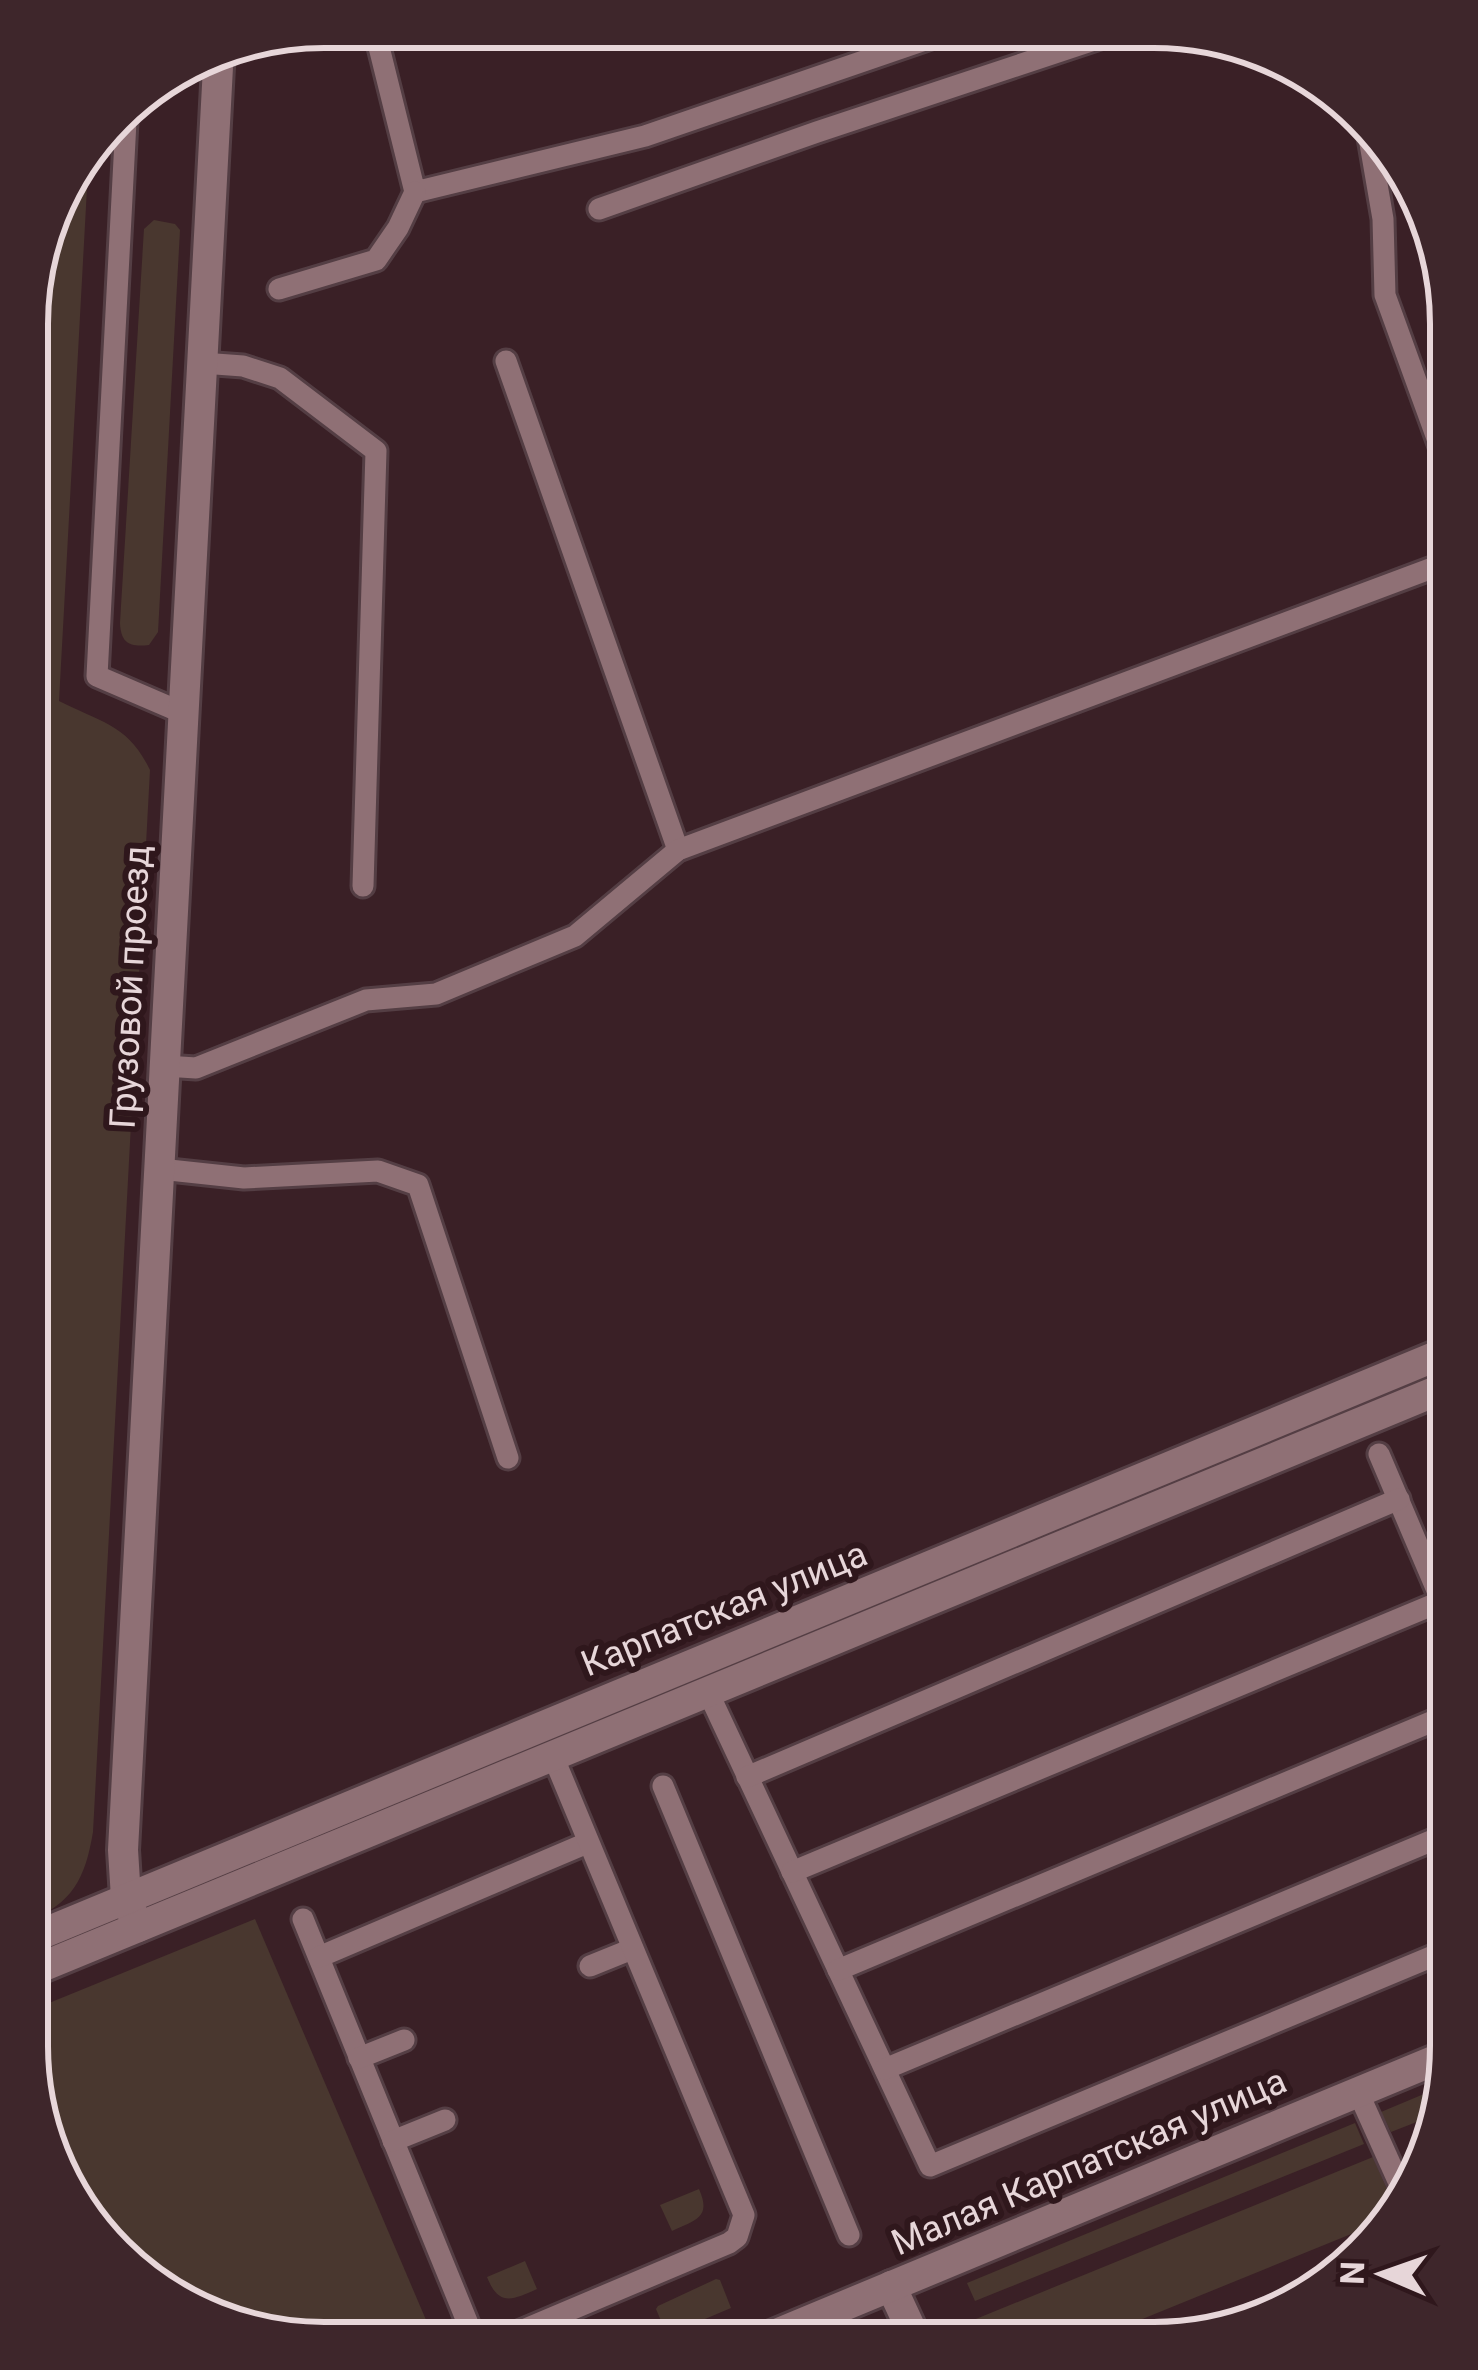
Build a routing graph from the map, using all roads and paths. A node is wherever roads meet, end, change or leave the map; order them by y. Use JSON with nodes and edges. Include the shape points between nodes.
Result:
{"nodes":[{"id":1,"x":379,"y":48,"type":"edge"},
{"id":2,"x":901,"y":48,"type":"edge"},
{"id":3,"x":1070,"y":48,"type":"edge"},
{"id":4,"x":218,"y":70,"type":"edge"},
{"id":5,"x":125,"y":133,"type":"edge"},
{"id":6,"x":1372,"y":155,"type":"edge"},
{"id":7,"x":415,"y":192,"type":"junction"},
{"id":8,"x":599,"y":209,"type":"dead end"},
{"id":9,"x":279,"y":289,"type":"dead end"},
{"id":10,"x":506,"y":362,"type":"dead end"},
{"id":11,"x":202,"y":363,"type":"junction"},
{"id":12,"x":1430,"y":419,"type":"edge"},
{"id":13,"x":1430,"y":569,"type":"edge"},
{"id":14,"x":183,"y":713,"type":"junction"},
{"id":15,"x":678,"y":850,"type":"junction"},
{"id":16,"x":363,"y":886,"type":"dead end"},
{"id":17,"x":166,"y":1066,"type":"junction"},
{"id":18,"x":160,"y":1169,"type":"junction"},
{"id":19,"x":1429,"y":1359,"type":"edge"},
{"id":20,"x":1429,"y":1394,"type":"edge"},
{"id":21,"x":1379,"y":1454,"type":"dead end"},
{"id":22,"x":508,"y":1458,"type":"dead end"},
{"id":23,"x":1399,"y":1499,"type":"junction"},
{"id":24,"x":1429,"y":1571,"type":"edge"},
{"id":25,"x":1429,"y":1618,"type":"edge"},
{"id":26,"x":708,"y":1691,"type":"junction"},
{"id":27,"x":1429,"y":1723,"type":"edge"},
{"id":28,"x":553,"y":1756,"type":"junction"},
{"id":29,"x":747,"y":1777,"type":"junction"},
{"id":30,"x":663,"y":1786,"type":"dead end"},
{"id":31,"x":1429,"y":1841,"type":"edge"},
{"id":32,"x":587,"y":1843,"type":"junction"},
{"id":33,"x":792,"y":1872,"type":"junction"},
{"id":34,"x":132,"y":1913,"type":"junction"},
{"id":35,"x":303,"y":1919,"type":"dead end"},
{"id":36,"x":48,"y":1935,"type":"edge"},
{"id":37,"x":632,"y":1949,"type":"junction"},
{"id":38,"x":319,"y":1957,"type":"junction"},
{"id":39,"x":1429,"y":1958,"type":"edge"},
{"id":40,"x":48,"y":1961,"type":"edge"},
{"id":41,"x":590,"y":1966,"type":"dead end"},
{"id":42,"x":838,"y":1970,"type":"junction"},
{"id":43,"x":404,"y":2040,"type":"dead end"},
{"id":44,"x":359,"y":2058,"type":"junction"},
{"id":45,"x":1429,"y":2063,"type":"edge"},
{"id":46,"x":885,"y":2069,"type":"junction"},
{"id":47,"x":1358,"y":2092,"type":"junction"},
{"id":48,"x":445,"y":2120,"type":"dead end"},
{"id":49,"x":393,"y":2141,"type":"junction"},
{"id":50,"x":1396,"y":2177,"type":"edge"},
{"id":51,"x":849,"y":2235,"type":"dead end"},
{"id":52,"x":890,"y":2286,"type":"junction"},
{"id":53,"x":467,"y":2322,"type":"edge"},
{"id":54,"x":542,"y":2322,"type":"edge"},
{"id":55,"x":804,"y":2322,"type":"edge"},
{"id":56,"x":907,"y":2322,"type":"edge"}],
"edges":[{"from":1,"to":7,"type":"lane"},
{"from":2,"to":7,"type":"lane","via":[[644,136]]},
{"from":3,"to":8,"type":"lane"},
{"from":4,"to":11,"type":"street","name":"Грузовой проезд"},
{"from":5,"to":14,"type":"lane","via":[[97,676]]},
{"from":6,"to":12,"type":"lane","via":[[1385,295]]},
{"from":7,"to":9,"type":"lane","via":[[376,260]]},
{"from":10,"to":15,"type":"lane"},
{"from":11,"to":14,"type":"street","name":"Грузовой проезд"},
{"from":11,"to":16,"type":"lane","via":[[280,378],[376,452]]},
{"from":13,"to":15,"type":"lane"},
{"from":14,"to":17,"type":"street","name":"Грузовой проезд"},
{"from":15,"to":17,"type":"lane","via":[[575,936],[436,994],[366,1000],[196,1068]]},
{"from":17,"to":18,"type":"street","name":"Грузовой проезд"},
{"from":18,"to":22,"type":"lane","via":[[244,1178],[378,1171],[418,1185]]},
{"from":18,"to":34,"type":"street","name":"Грузовой проезд","via":[[123,1850]]},
{"from":19,"to":34,"type":"street","name":"Карпатская улица"},
{"from":20,"to":26,"type":"street","name":"Карпатская улица"},
{"from":21,"to":23,"type":"lane"},
{"from":23,"to":24,"type":"lane"},
{"from":23,"to":29,"type":"lane"},
{"from":25,"to":33,"type":"lane"},
{"from":26,"to":28,"type":"street","name":"Карпатская улица"},
{"from":26,"to":29,"type":"lane"},
{"from":27,"to":42,"type":"lane"},
{"from":28,"to":32,"type":"lane"},
{"from":28,"to":34,"type":"street","name":"Карпатская улица"},
{"from":29,"to":33,"type":"lane"},
{"from":30,"to":51,"type":"lane"},
{"from":31,"to":46,"type":"lane"},
{"from":32,"to":37,"type":"lane"},
{"from":32,"to":38,"type":"lane"},
{"from":33,"to":42,"type":"lane"},
{"from":34,"to":36,"type":"street","name":"Карпатская улица"},
{"from":34,"to":40,"type":"street","name":"Карпатская улица"},
{"from":35,"to":38,"type":"lane"},
{"from":37,"to":41,"type":"lane"},
{"from":37,"to":54,"type":"lane","via":[[744,2216],[729,2243]]},
{"from":38,"to":44,"type":"lane"},
{"from":39,"to":46,"type":"lane","via":[[931,2166]]},
{"from":42,"to":46,"type":"lane"},
{"from":43,"to":44,"type":"lane"},
{"from":44,"to":49,"type":"lane"},
{"from":45,"to":47,"type":"street","name":"Малая Карпатская улица"},
{"from":47,"to":50,"type":"lane"},
{"from":47,"to":52,"type":"street","name":"Малая Карпатская улица"},
{"from":48,"to":49,"type":"lane"},
{"from":49,"to":53,"type":"lane"},
{"from":52,"to":55,"type":"street","name":"Малая Карпатская улица"},
{"from":52,"to":56,"type":"street"}]}
